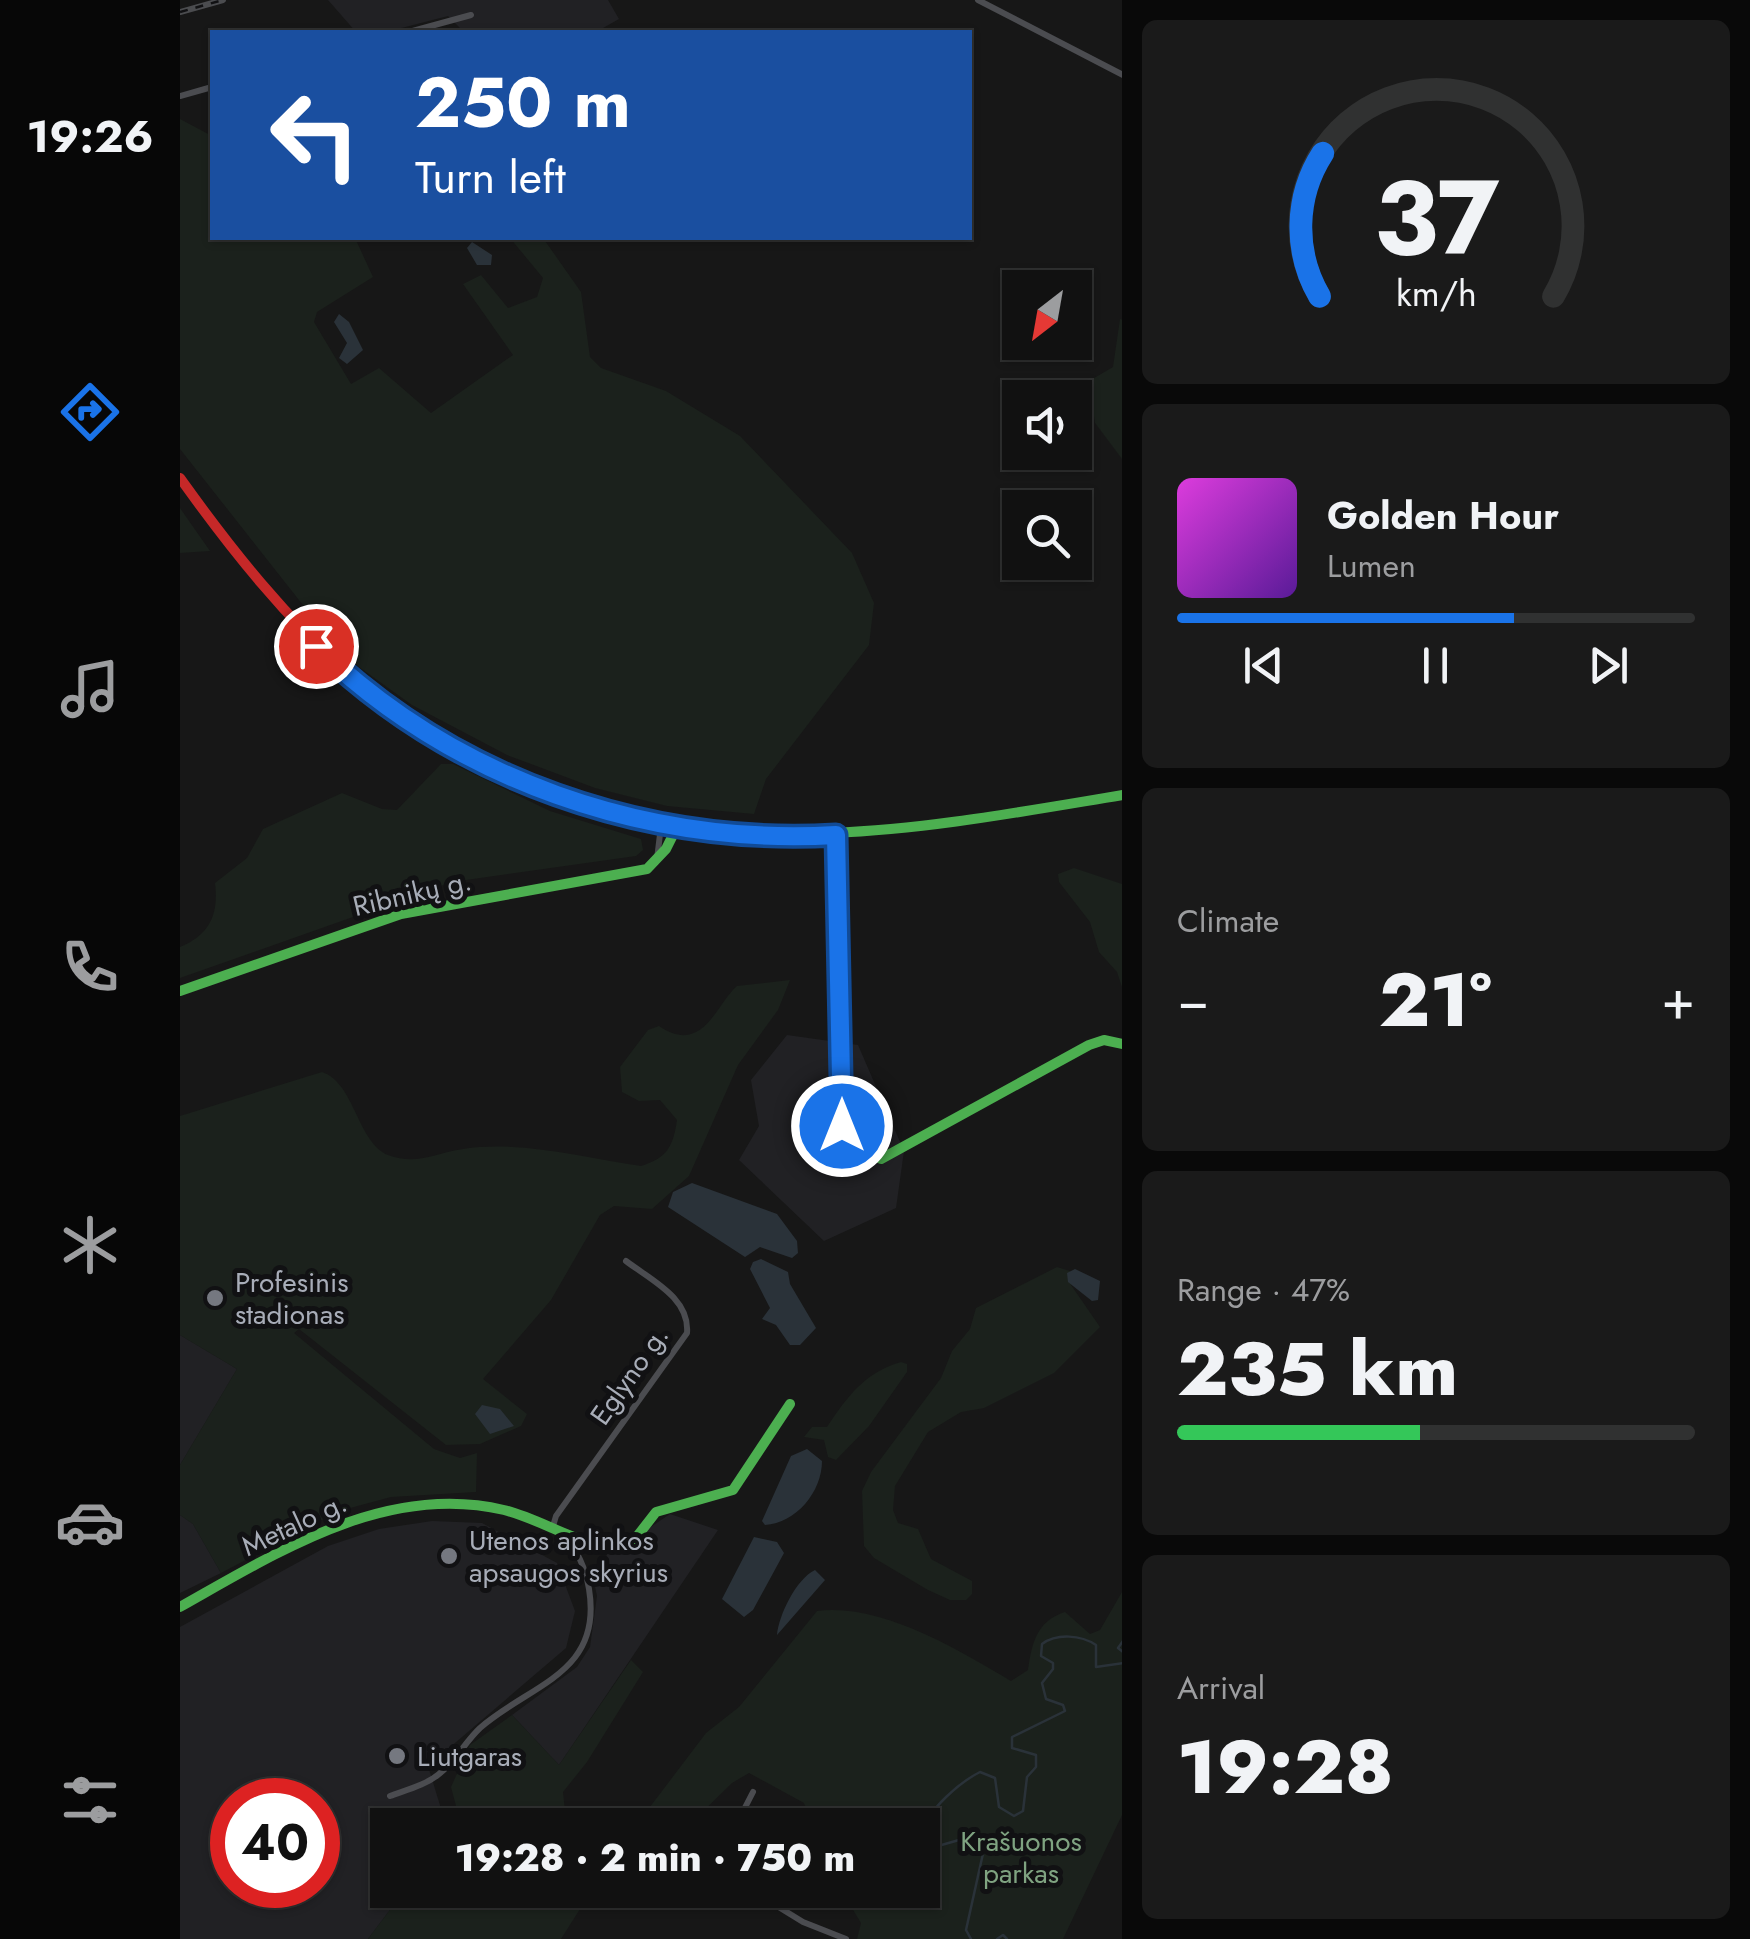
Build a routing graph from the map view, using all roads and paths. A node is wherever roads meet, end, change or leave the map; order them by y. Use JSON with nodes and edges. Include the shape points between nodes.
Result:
{"nodes":[{"id":1,"x":978,"y":0,"type":"edge"},
{"id":2,"x":472,"y":16,"type":"dead end"},
{"id":3,"x":417,"y":30,"type":"edge"},
{"id":4,"x":1122,"y":75,"type":"edge"},
{"id":5,"x":210,"y":87,"type":"edge"},
{"id":6,"x":180,"y":96,"type":"edge"},
{"id":7,"x":180,"y":478,"type":"edge"},
{"id":8,"x":1122,"y":795,"type":"edge"},
{"id":9,"x":661,"y":826,"type":"junction"},
{"id":10,"x":676,"y":828,"type":"junction"},
{"id":11,"x":836,"y":835,"type":"junction"},
{"id":12,"x":657,"y":859,"type":"junction"},
{"id":13,"x":180,"y":991,"type":"edge"},
{"id":14,"x":1122,"y":1044,"type":"edge"},
{"id":15,"x":626,"y":1261,"type":"dead end"},
{"id":16,"x":790,"y":1404,"type":"dead end"},
{"id":17,"x":551,"y":1524,"type":"junction"},
{"id":18,"x":180,"y":1607,"type":"edge"},
{"id":19,"x":754,"y":1792,"type":"dead end"},
{"id":20,"x":390,"y":1796,"type":"dead end"},
{"id":21,"x":745,"y":1808,"type":"edge"},
{"id":22,"x":780,"y":1908,"type":"edge"},
{"id":23,"x":846,"y":1939,"type":"edge"}],
"edges":[{"from":1,"to":4,"type":"street"},
{"from":2,"to":3,"type":"street"},
{"from":5,"to":6,"type":"street"},
{"from":7,"to":9,"type":"main road","via":[[292,623],[390,708],[520,780]]},
{"from":8,"to":11,"type":"main road"},
{"from":9,"to":10,"type":"main road"},
{"from":9,"to":12,"type":"street"},
{"from":10,"to":11,"type":"main road"},
{"from":10,"to":12,"type":"main road"},
{"from":11,"to":14,"type":"main road","via":[[842,1126],[864,1150],[881,1159],[1089,1045]]},
{"from":12,"to":13,"type":"main road","name":"Ribnikų g.","via":[[638,872],[401,914]]},
{"from":15,"to":17,"type":"street","name":"Eglyno g.","via":[[681,1304],[687,1333]]},
{"from":16,"to":17,"type":"main road","name":"Metalo g.","via":[[734,1490],[656,1512],[628,1548],[610,1549]]},
{"from":17,"to":18,"type":"main road","name":"Metalo g.","via":[[498,1508],[441,1503],[366,1514]]},
{"from":17,"to":20,"type":"street","via":[[568,1540],[588,1581],[590,1630],[579,1654],[480,1728],[442,1773]]},
{"from":19,"to":21,"type":"street"},
{"from":22,"to":23,"type":"street"}]}
